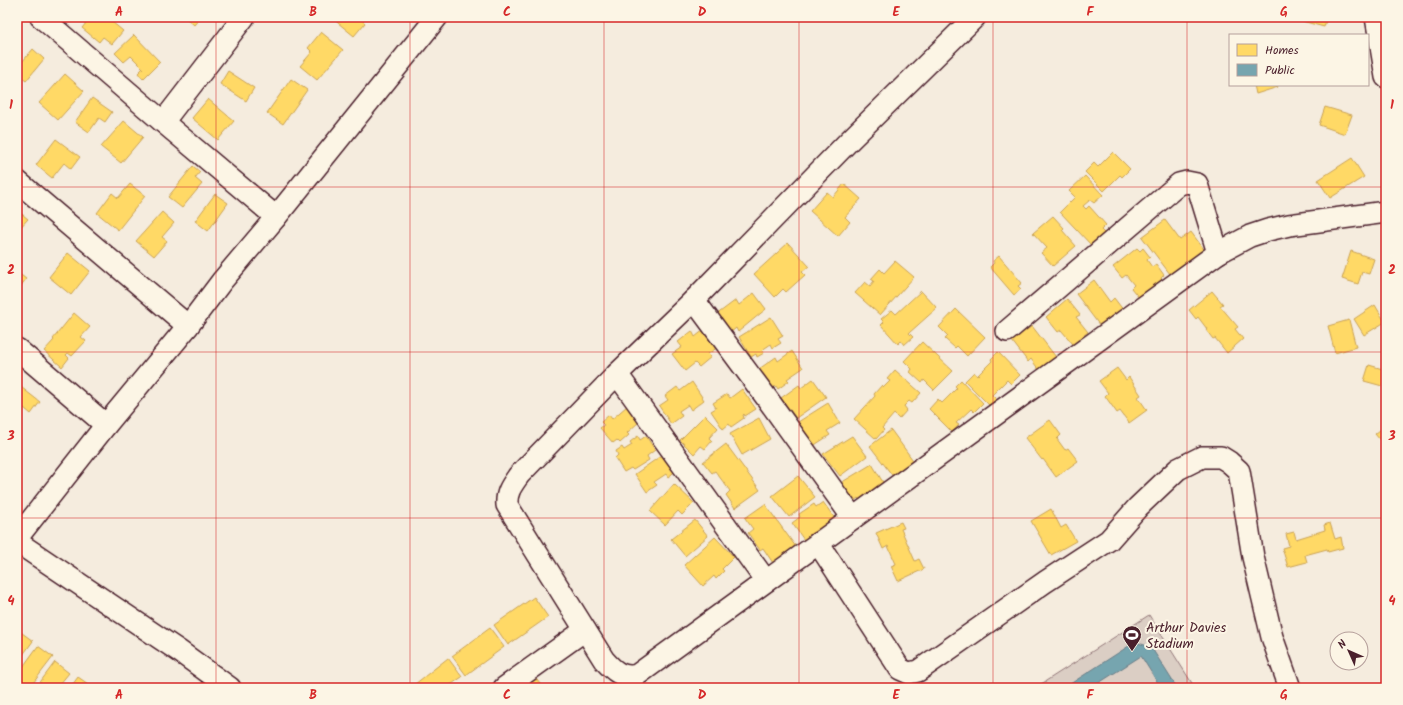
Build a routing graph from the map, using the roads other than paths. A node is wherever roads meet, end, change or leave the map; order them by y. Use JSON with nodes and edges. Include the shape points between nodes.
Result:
{"nodes":[{"id":1,"x":244,"y":17,"type":"edge"},
{"id":2,"x":437,"y":17,"type":"edge"},
{"id":3,"x":975,"y":17,"type":"edge"},
{"id":4,"x":1376,"y":17,"type":"edge"},
{"id":5,"x":55,"y":21,"type":"edge"},
{"id":6,"x":1386,"y":77,"type":"edge"},
{"id":7,"x":163,"y":122,"type":"junction"},
{"id":8,"x":17,"y":181,"type":"edge"},
{"id":9,"x":1386,"y":212,"type":"edge"},
{"id":10,"x":276,"y":217,"type":"junction"},
{"id":11,"x":1218,"y":253,"type":"junction"},
{"id":12,"x":694,"y":300,"type":"junction"},
{"id":13,"x":188,"y":326,"type":"junction"},
{"id":14,"x":1007,"y":331,"type":"dead end"},
{"id":15,"x":17,"y":350,"type":"edge"},
{"id":16,"x":617,"y":374,"type":"junction"},
{"id":17,"x":106,"y":425,"type":"junction"},
{"id":18,"x":853,"y":518,"type":"junction"},
{"id":19,"x":19,"y":534,"type":"edge"},
{"id":20,"x":818,"y":543,"type":"junction"},
{"id":21,"x":766,"y":581,"type":"junction"},
{"id":22,"x":585,"y":630,"type":"junction"},
{"id":23,"x":230,"y":688,"type":"edge"},
{"id":24,"x":504,"y":688,"type":"edge"},
{"id":25,"x":1290,"y":688,"type":"edge"}],
"edges":[{"from":1,"to":7,"type":"street"},
{"from":2,"to":10,"type":"street"},
{"from":3,"to":12,"type":"street","via":[[850,140]]},
{"from":4,"to":6,"type":"street"},
{"from":5,"to":7,"type":"street"},
{"from":7,"to":10,"type":"street"},
{"from":8,"to":13,"type":"street"},
{"from":9,"to":11,"type":"street","via":[[1268,230],[1250,236]]},
{"from":10,"to":13,"type":"street"},
{"from":11,"to":14,"type":"street","via":[[1197,184],[1179,184]]},
{"from":11,"to":18,"type":"street"},
{"from":12,"to":16,"type":"street"},
{"from":12,"to":18,"type":"street"},
{"from":13,"to":17,"type":"street"},
{"from":15,"to":17,"type":"street"},
{"from":16,"to":21,"type":"street"},
{"from":16,"to":22,"type":"street","via":[[519,476],[509,490],[507,498],[507,505]]},
{"from":17,"to":19,"type":"street"},
{"from":18,"to":20,"type":"street"},
{"from":19,"to":23,"type":"street"},
{"from":20,"to":21,"type":"street"},
{"from":20,"to":25,"type":"street","via":[[900,669],[909,673],[918,671],[1109,540],[1138,507],[1178,469],[1202,457],[1221,457],[1239,471],[1254,557],[1272,637]]},
{"from":21,"to":22,"type":"street","via":[[637,675],[630,677],[614,671]]},
{"from":22,"to":24,"type":"street"}]}
